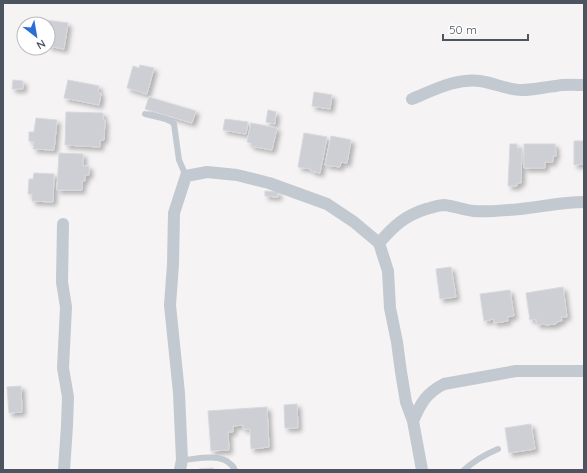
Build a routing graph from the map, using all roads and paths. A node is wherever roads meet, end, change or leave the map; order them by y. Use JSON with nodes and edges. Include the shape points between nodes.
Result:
{"nodes":[{"id":1,"x":584,"y":85,"type":"edge"},
{"id":2,"x":412,"y":99,"type":"dead end"},
{"id":3,"x":145,"y":114,"type":"dead end"},
{"id":4,"x":186,"y":176,"type":"junction"},
{"id":5,"x":584,"y":202,"type":"edge"},
{"id":6,"x":63,"y":224,"type":"dead end"},
{"id":7,"x":379,"y":243,"type":"junction"},
{"id":8,"x":584,"y":371,"type":"edge"},
{"id":9,"x":413,"y":421,"type":"junction"},
{"id":10,"x":498,"y":449,"type":"dead end"},
{"id":11,"x":181,"y":465,"type":"edge"},
{"id":12,"x":64,"y":470,"type":"edge"},
{"id":13,"x":235,"y":470,"type":"edge"},
{"id":14,"x":422,"y":470,"type":"edge"},
{"id":15,"x":464,"y":470,"type":"edge"}],
"edges":[{"from":1,"to":2,"type":"street","via":[[557,85],[522,90],[479,81],[464,81],[450,83]]},
{"from":3,"to":4,"type":"lane","via":[[167,119],[174,124],[179,160]]},
{"from":4,"to":7,"type":"street","via":[[207,172],[237,175],[269,183],[327,204]]},
{"from":4,"to":11,"type":"street","via":[[174,213],[170,305],[179,393]]},
{"from":5,"to":7,"type":"street","via":[[486,211],[442,205],[404,218]]},
{"from":6,"to":12,"type":"street","via":[[62,282],[66,306],[63,368],[68,396]]},
{"from":7,"to":9,"type":"street","via":[[388,271],[390,308],[406,402]]},
{"from":8,"to":9,"type":"street","via":[[516,371],[444,384],[433,389],[420,406]]},
{"from":9,"to":14,"type":"street"},
{"from":10,"to":15,"type":"lane","via":[[489,452]]},
{"from":11,"to":13,"type":"lane","via":[[223,458],[232,463]]}]}
